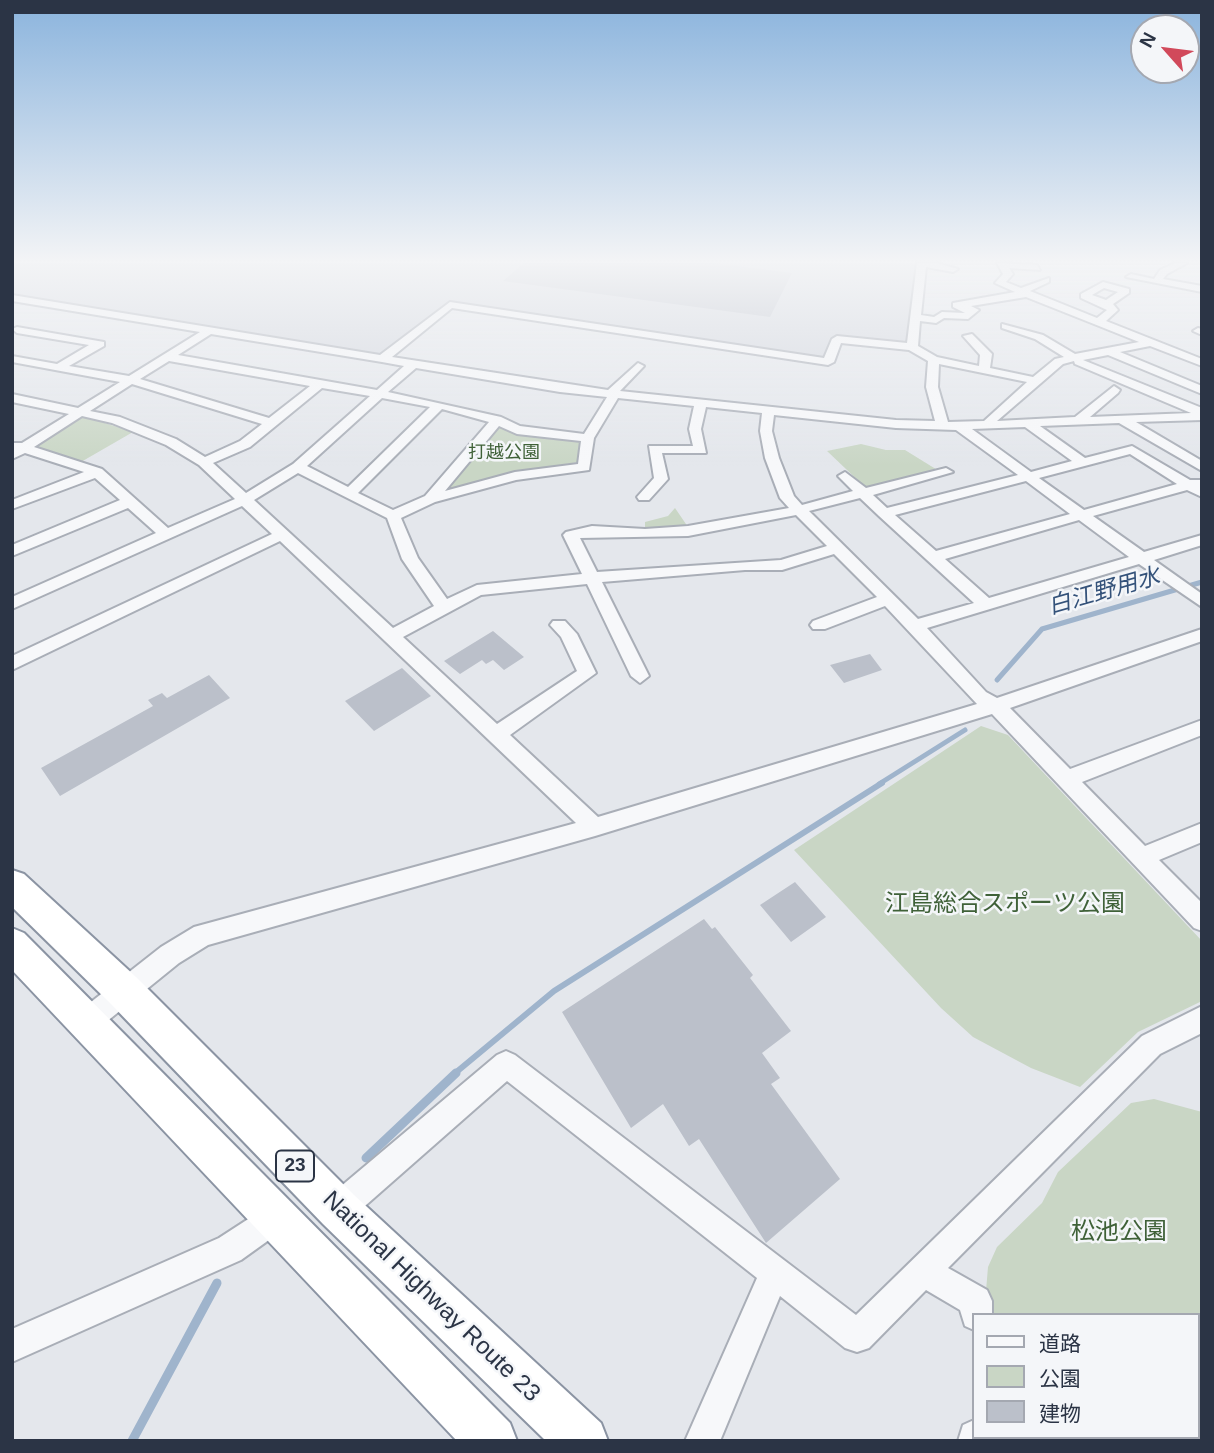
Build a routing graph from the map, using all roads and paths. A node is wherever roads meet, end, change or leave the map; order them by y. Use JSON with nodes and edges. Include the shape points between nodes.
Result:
{"nodes":[{"id":1,"x":209,"y":331,"type":"edge"},
{"id":2,"x":215,"y":331,"type":"edge"},
{"id":3,"x":418,"y":331,"type":"edge"},
{"id":4,"x":621,"y":331,"type":"edge"},
{"id":5,"x":914,"y":331,"type":"edge"},
{"id":6,"x":1020,"y":331,"type":"edge"},
{"id":7,"x":1118,"y":331,"type":"edge"},
{"id":8,"x":15,"y":332,"type":"edge"},
{"id":9,"x":968,"y":336,"type":"dead end"},
{"id":10,"x":1146,"y":344,"type":"junction"},
{"id":11,"x":912,"y":347,"type":"junction"},
{"id":12,"x":1112,"y":353,"type":"junction"},
{"id":13,"x":1071,"y":356,"type":"junction"},
{"id":14,"x":168,"y":357,"type":"junction"},
{"id":15,"x":12,"y":359,"type":"edge"},
{"id":16,"x":382,"y":359,"type":"junction"},
{"id":17,"x":934,"y":360,"type":"junction"},
{"id":18,"x":1202,"y":363,"type":"edge"},
{"id":19,"x":413,"y":365,"type":"junction"},
{"id":20,"x":638,"y":366,"type":"dead end"},
{"id":21,"x":59,"y":367,"type":"junction"},
{"id":22,"x":984,"y":370,"type":"junction"},
{"id":23,"x":130,"y":380,"type":"junction"},
{"id":24,"x":1038,"y":381,"type":"junction"},
{"id":25,"x":319,"y":384,"type":"junction"},
{"id":26,"x":1198,"y":385,"type":"edge"},
{"id":27,"x":1114,"y":390,"type":"dead end"},
{"id":28,"x":379,"y":394,"type":"junction"},
{"id":29,"x":612,"y":394,"type":"junction"},
{"id":30,"x":1166,"y":397,"type":"junction"},
{"id":31,"x":12,"y":398,"type":"edge"},
{"id":32,"x":701,"y":402,"type":"junction"},
{"id":33,"x":439,"y":405,"type":"junction"},
{"id":34,"x":769,"y":409,"type":"junction"},
{"id":35,"x":82,"y":411,"type":"junction"},
{"id":36,"x":1202,"y":415,"type":"edge"},
{"id":37,"x":497,"y":420,"type":"junction"},
{"id":38,"x":1123,"y":420,"type":"junction"},
{"id":39,"x":1077,"y":422,"type":"junction"},
{"id":40,"x":271,"y":423,"type":"junction"},
{"id":41,"x":1027,"y":423,"type":"junction"},
{"id":42,"x":988,"y":424,"type":"junction"},
{"id":43,"x":943,"y":426,"type":"junction"},
{"id":44,"x":959,"y":426,"type":"junction"},
{"id":45,"x":588,"y":438,"type":"junction"},
{"id":46,"x":17,"y":449,"type":"edge"},
{"id":47,"x":1199,"y":459,"type":"edge"},
{"id":48,"x":204,"y":462,"type":"junction"},
{"id":49,"x":933,"y":462,"type":"dead end"},
{"id":50,"x":1082,"y":462,"type":"junction"},
{"id":51,"x":298,"y":467,"type":"junction"},
{"id":52,"x":97,"y":472,"type":"junction"},
{"id":53,"x":946,"y":472,"type":"junction"},
{"id":54,"x":845,"y":476,"type":"dead end"},
{"id":55,"x":1028,"y":477,"type":"junction"},
{"id":56,"x":1197,"y":487,"type":"edge"},
{"id":57,"x":969,"y":491,"type":"junction"},
{"id":58,"x":863,"y":493,"type":"junction"},
{"id":59,"x":349,"y":494,"type":"junction"},
{"id":60,"x":644,"y":496,"type":"dead end"},
{"id":61,"x":246,"y":499,"type":"junction"},
{"id":62,"x":430,"y":499,"type":"junction"},
{"id":63,"x":129,"y":502,"type":"junction"},
{"id":64,"x":12,"y":505,"type":"edge"},
{"id":65,"x":798,"y":509,"type":"junction"},
{"id":66,"x":884,"y":513,"type":"junction"},
{"id":67,"x":1081,"y":515,"type":"junction"},
{"id":68,"x":393,"y":516,"type":"junction"},
{"id":69,"x":283,"y":534,"type":"junction"},
{"id":70,"x":167,"y":535,"type":"junction"},
{"id":71,"x":1202,"y":540,"type":"edge"},
{"id":72,"x":838,"y":548,"type":"junction"},
{"id":73,"x":12,"y":551,"type":"edge"},
{"id":74,"x":933,"y":557,"type":"junction"},
{"id":75,"x":1142,"y":559,"type":"junction"},
{"id":76,"x":593,"y":578,"type":"junction"},
{"id":77,"x":1196,"y":598,"type":"edge"},
{"id":78,"x":888,"y":599,"type":"junction"},
{"id":79,"x":12,"y":604,"type":"edge"},
{"id":80,"x":987,"y":606,"type":"junction"},
{"id":81,"x":444,"y":607,"type":"junction"},
{"id":82,"x":559,"y":625,"type":"dead end"},
{"id":83,"x":819,"y":625,"type":"dead end"},
{"id":84,"x":915,"y":626,"type":"junction"},
{"id":85,"x":1202,"y":635,"type":"edge"},
{"id":86,"x":391,"y":636,"type":"junction"},
{"id":87,"x":12,"y":664,"type":"edge"},
{"id":88,"x":640,"y":676,"type":"dead end"},
{"id":89,"x":996,"y":706,"type":"junction"},
{"id":90,"x":1202,"y":727,"type":"edge"},
{"id":91,"x":496,"y":734,"type":"junction"},
{"id":92,"x":1066,"y":779,"type":"junction"},
{"id":93,"x":595,"y":827,"type":"junction"},
{"id":94,"x":1202,"y":832,"type":"edge"},
{"id":95,"x":1141,"y":858,"type":"junction"},
{"id":96,"x":12,"y":885,"type":"edge"},
{"id":97,"x":1202,"y":920,"type":"edge"},
{"id":98,"x":12,"y":945,"type":"edge"},
{"id":99,"x":123,"y":990,"type":"junction"},
{"id":100,"x":1202,"y":1019,"type":"edge"},
{"id":101,"x":86,"y":1022,"type":"junction"},
{"id":102,"x":338,"y":1209,"type":"junction"},
{"id":103,"x":276,"y":1216,"type":"junction"},
{"id":104,"x":926,"y":1269,"type":"junction"},
{"id":105,"x":774,"y":1274,"type":"junction"},
{"id":106,"x":976,"y":1313,"type":"edge"},
{"id":107,"x":12,"y":1346,"type":"edge"},
{"id":108,"x":492,"y":1441,"type":"edge"},
{"id":109,"x":583,"y":1441,"type":"edge"},
{"id":110,"x":702,"y":1441,"type":"edge"}],
"edges":[{"from":1,"to":14,"type":"street"},
{"from":2,"to":16,"type":"street"},
{"from":3,"to":16,"type":"street"},
{"from":4,"to":11,"type":"street","via":[[828,362],[837,340]]},
{"from":5,"to":11,"type":"street"},
{"from":6,"to":13,"type":"street"},
{"from":7,"to":10,"type":"street"},
{"from":8,"to":21,"type":"street","via":[[100,344]]},
{"from":9,"to":22,"type":"street","via":[[986,354]]},
{"from":10,"to":12,"type":"street"},
{"from":10,"to":13,"type":"street"},
{"from":10,"to":18,"type":"street"},
{"from":11,"to":17,"type":"street"},
{"from":12,"to":26,"type":"street"},
{"from":12,"to":30,"type":"street","via":[[1079,362]]},
{"from":13,"to":24,"type":"street"},
{"from":14,"to":23,"type":"street"},
{"from":14,"to":25,"type":"street"},
{"from":15,"to":21,"type":"street"},
{"from":16,"to":19,"type":"street"},
{"from":17,"to":22,"type":"street"},
{"from":17,"to":43,"type":"street","via":[[932,387]]},
{"from":19,"to":28,"type":"street"},
{"from":19,"to":29,"type":"street"},
{"from":20,"to":29,"type":"street"},
{"from":21,"to":23,"type":"street"},
{"from":22,"to":24,"type":"street"},
{"from":23,"to":35,"type":"street"},
{"from":23,"to":40,"type":"street"},
{"from":24,"to":42,"type":"street"},
{"from":25,"to":28,"type":"street"},
{"from":25,"to":40,"type":"street"},
{"from":26,"to":30,"type":"street"},
{"from":27,"to":39,"type":"street"},
{"from":28,"to":33,"type":"street"},
{"from":28,"to":51,"type":"street"},
{"from":29,"to":32,"type":"street"},
{"from":29,"to":45,"type":"street"},
{"from":30,"to":36,"type":"street"},
{"from":31,"to":35,"type":"street"},
{"from":32,"to":34,"type":"street"},
{"from":32,"to":60,"type":"street","via":[[695,429],[701,450],[654,449],[661,479]]},
{"from":33,"to":37,"type":"street"},
{"from":33,"to":59,"type":"street"},
{"from":34,"to":43,"type":"street"},
{"from":34,"to":65,"type":"street","via":[[766,431],[772,458],[787,498]]},
{"from":35,"to":46,"type":"street"},
{"from":35,"to":48,"type":"street","via":[[146,430]]},
{"from":36,"to":38,"type":"street"},
{"from":37,"to":45,"type":"street","via":[[517,430]]},
{"from":37,"to":62,"type":"street"},
{"from":38,"to":39,"type":"street"},
{"from":38,"to":47,"type":"street"},
{"from":39,"to":41,"type":"street"},
{"from":40,"to":48,"type":"street","via":[[245,444]]},
{"from":41,"to":42,"type":"street"},
{"from":41,"to":50,"type":"street"},
{"from":42,"to":44,"type":"street"},
{"from":43,"to":44,"type":"street"},
{"from":44,"to":55,"type":"street"},
{"from":45,"to":62,"type":"street","via":[[584,467],[515,475]]},
{"from":46,"to":52,"type":"street"},
{"from":48,"to":61,"type":"street"},
{"from":49,"to":53,"type":"street"},
{"from":50,"to":55,"type":"street"},
{"from":50,"to":56,"type":"street","via":[[1132,450]]},
{"from":51,"to":59,"type":"street"},
{"from":51,"to":61,"type":"street"},
{"from":52,"to":63,"type":"street"},
{"from":52,"to":64,"type":"street"},
{"from":53,"to":57,"type":"street"},
{"from":53,"to":58,"type":"street"},
{"from":54,"to":58,"type":"street"},
{"from":55,"to":57,"type":"street"},
{"from":55,"to":67,"type":"street"},
{"from":56,"to":67,"type":"street"},
{"from":57,"to":66,"type":"street"},
{"from":58,"to":65,"type":"street"},
{"from":58,"to":66,"type":"street"},
{"from":59,"to":68,"type":"street"},
{"from":61,"to":69,"type":"street"},
{"from":61,"to":70,"type":"street"},
{"from":62,"to":68,"type":"street"},
{"from":63,"to":70,"type":"street"},
{"from":63,"to":73,"type":"street"},
{"from":65,"to":72,"type":"street"},
{"from":65,"to":76,"type":"street","via":[[664,534],[592,531],[571,535]]},
{"from":66,"to":74,"type":"street"},
{"from":67,"to":74,"type":"street"},
{"from":67,"to":75,"type":"street"},
{"from":68,"to":81,"type":"street","via":[[410,559]]},
{"from":69,"to":86,"type":"street"},
{"from":69,"to":87,"type":"street"},
{"from":70,"to":79,"type":"street"},
{"from":71,"to":75,"type":"street"},
{"from":72,"to":76,"type":"street","via":[[782,565]]},
{"from":72,"to":78,"type":"street"},
{"from":74,"to":80,"type":"street"},
{"from":75,"to":77,"type":"street"},
{"from":75,"to":80,"type":"street"},
{"from":76,"to":81,"type":"street","via":[[477,590]]},
{"from":76,"to":88,"type":"street"},
{"from":78,"to":83,"type":"street"},
{"from":78,"to":84,"type":"street"},
{"from":80,"to":84,"type":"street"},
{"from":81,"to":86,"type":"street"},
{"from":82,"to":91,"type":"street","via":[[587,673]]},
{"from":84,"to":89,"type":"street","via":[[979,697]]},
{"from":85,"to":89,"type":"street"},
{"from":86,"to":91,"type":"street"},
{"from":89,"to":92,"type":"street"},
{"from":89,"to":93,"type":"street"},
{"from":90,"to":92,"type":"street"},
{"from":91,"to":93,"type":"street"},
{"from":92,"to":95,"type":"street"},
{"from":93,"to":99,"type":"street","via":[[202,934]]},
{"from":94,"to":95,"type":"street"},
{"from":95,"to":97,"type":"street"},
{"from":96,"to":99,"type":"highway","name":"National Highway Route 23","number":"23"},
{"from":98,"to":101,"type":"highway","number":"23"},
{"from":99,"to":101,"type":"street"},
{"from":99,"to":102,"type":"highway","name":"National Highway Route 23","number":"23"},
{"from":100,"to":104,"type":"street","via":[[1151,1045]]},
{"from":101,"to":103,"type":"highway","number":"23"},
{"from":102,"to":105,"type":"street","via":[[506,1064]]},
{"from":102,"to":109,"type":"highway","name":"National Highway Route 23","number":"23"},
{"from":103,"to":107,"type":"street","via":[[230,1249]]},
{"from":103,"to":108,"type":"highway","number":"23"},
{"from":104,"to":105,"type":"street","via":[[857,1336]]},
{"from":104,"to":106,"type":"street","via":[[942,1284],[976,1301]]},
{"from":105,"to":110,"type":"street"}]}
